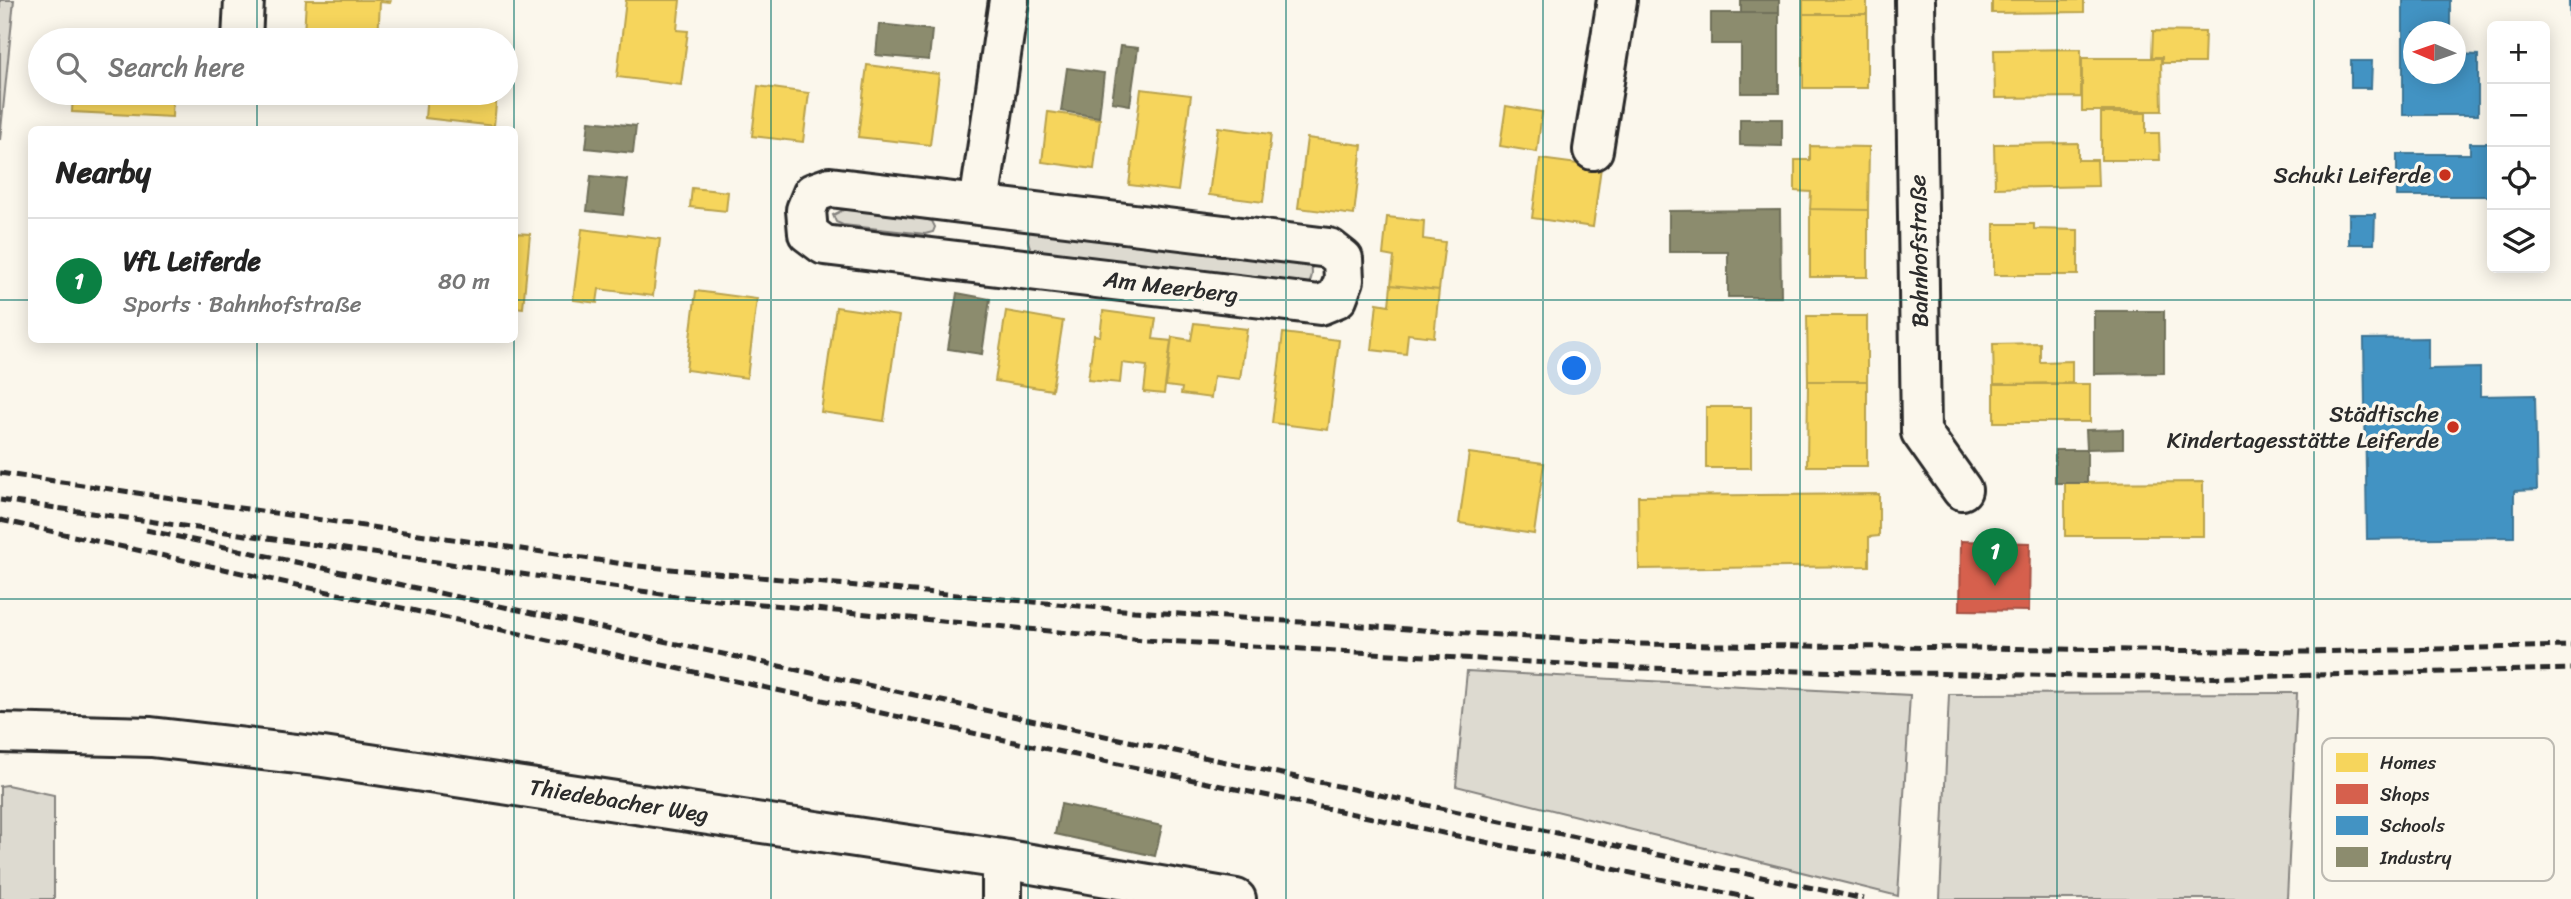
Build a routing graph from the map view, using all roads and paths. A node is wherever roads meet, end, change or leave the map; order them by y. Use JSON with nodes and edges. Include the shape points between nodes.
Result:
{"nodes":[{"id":1,"x":244,"y":0,"type":"edge"},
{"id":2,"x":1009,"y":0,"type":"edge"},
{"id":3,"x":1616,"y":0,"type":"edge"},
{"id":4,"x":1915,"y":0,"type":"edge"},
{"id":5,"x":243,"y":28,"type":"edge"},
{"id":6,"x":1593,"y":150,"type":"dead end"},
{"id":7,"x":979,"y":205,"type":"junction"},
{"id":8,"x":1962,"y":490,"type":"dead end"},
{"id":9,"x":0,"y":733,"type":"edge"},
{"id":10,"x":1002,"y":859,"type":"junction"},
{"id":11,"x":1002,"y":899,"type":"edge"},
{"id":12,"x":1236,"y":899,"type":"edge"}],
"edges":[{"from":1,"to":5,"type":"street"},
{"from":2,"to":7,"type":"street"},
{"from":3,"to":6,"type":"street"},
{"from":4,"to":8,"type":"street","name":"Bahnhofstraße","via":[[1921,432]]},
{"from":7,"to":7,"type":"street","name":"Am Meerberg","via":[[1329,248],[1343,259],[1344,280],[1337,298],[1320,305],[824,245],[808,233],[806,210],[813,193],[830,187]]},
{"from":9,"to":10,"type":"street","name":"Thiedebacher Weg","via":[[151,737],[239,746]]},
{"from":10,"to":11,"type":"street"},
{"from":10,"to":12,"type":"street","name":"Thiedebacher Weg"}]}
